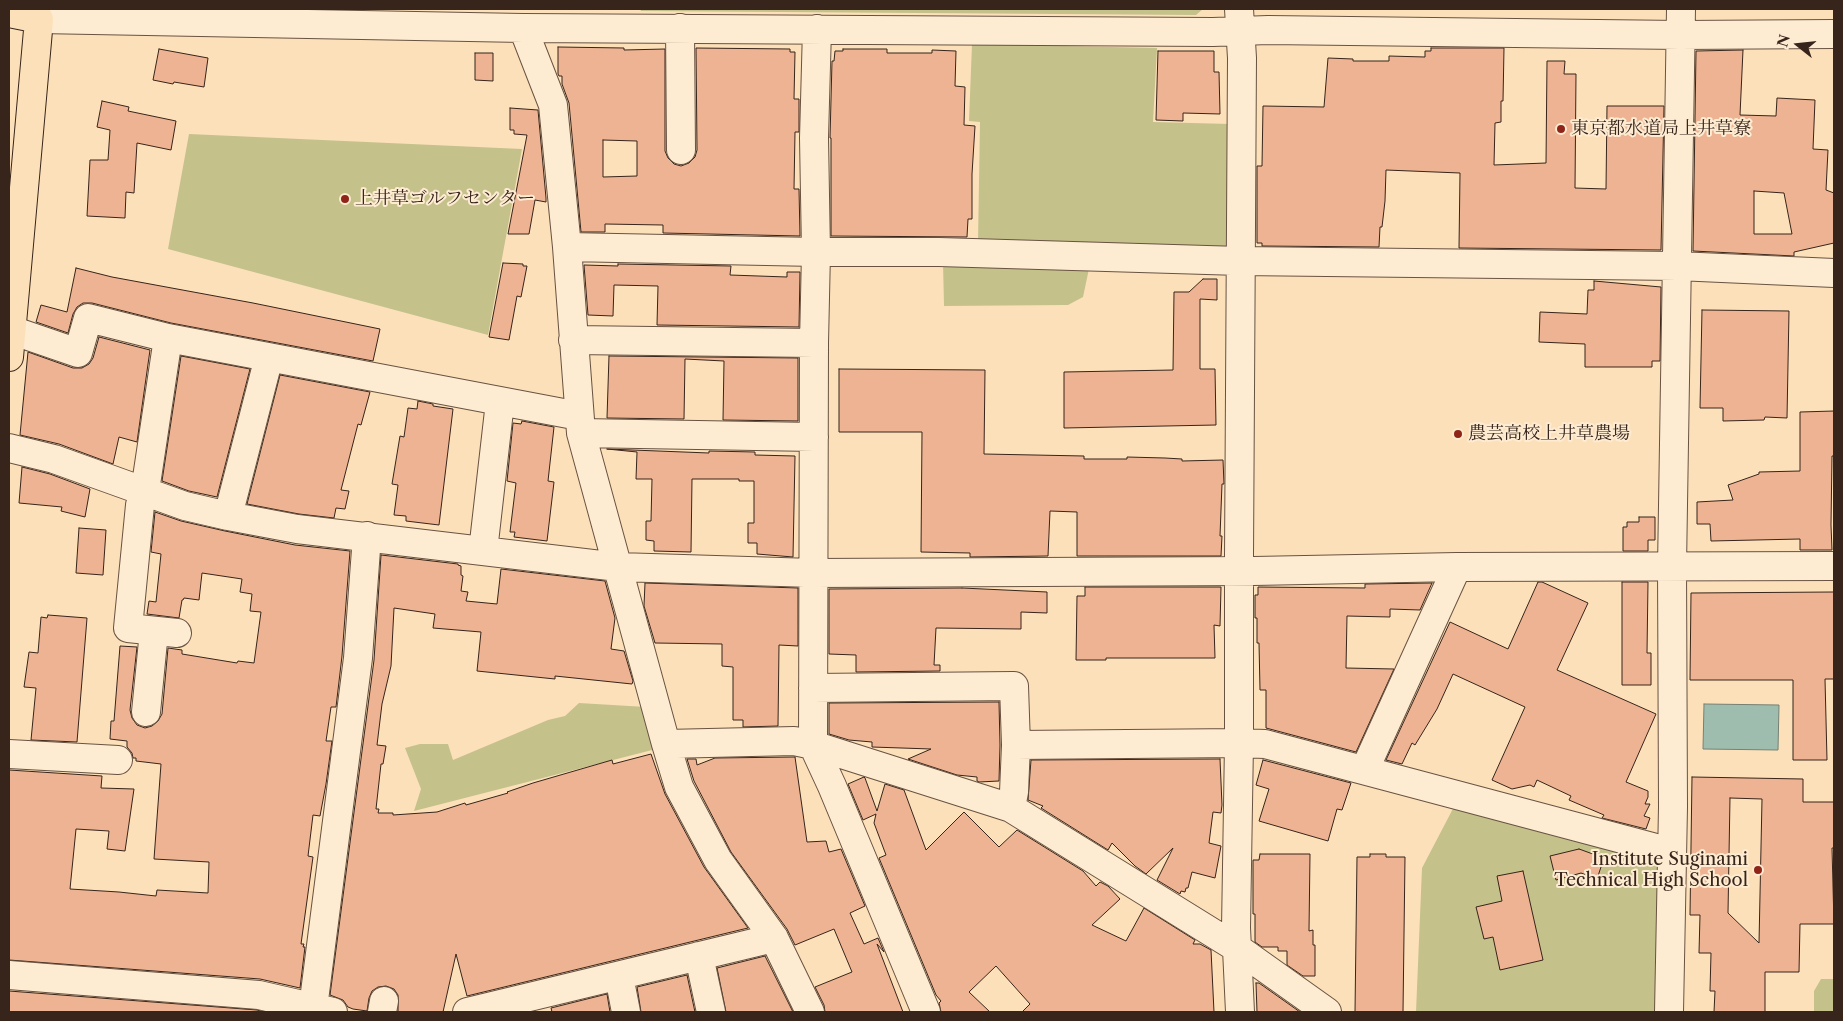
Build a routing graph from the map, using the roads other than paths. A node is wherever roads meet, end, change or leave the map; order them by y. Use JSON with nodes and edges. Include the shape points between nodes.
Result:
{"nodes":[{"id":1,"x":9,"y":13,"type":"edge"},
{"id":2,"x":611,"y":18,"type":"edge"},
{"id":3,"x":39,"y":20,"type":"junction"},
{"id":4,"x":1239,"y":20,"type":"edge"},
{"id":5,"x":1680,"y":22,"type":"edge"},
{"id":6,"x":523,"y":28,"type":"junction"},
{"id":7,"x":680,"y":28,"type":"junction"},
{"id":8,"x":817,"y":29,"type":"junction"},
{"id":9,"x":1834,"y":34,"type":"edge"},
{"id":10,"x":681,"y":150,"type":"dead end"},
{"id":11,"x":567,"y":247,"type":"junction"},
{"id":12,"x":816,"y":252,"type":"junction"},
{"id":13,"x":1240,"y":260,"type":"junction"},
{"id":14,"x":1677,"y":266,"type":"junction"},
{"id":15,"x":1834,"y":273,"type":"edge"},
{"id":16,"x":11,"y":330,"type":"junction"},
{"id":17,"x":168,"y":338,"type":"junction"},
{"id":18,"x":573,"y":340,"type":"junction"},
{"id":19,"x":814,"y":343,"type":"junction"},
{"id":20,"x":9,"y":357,"type":"edge"},
{"id":21,"x":268,"y":357,"type":"junction"},
{"id":22,"x":500,"y":402,"type":"junction"},
{"id":23,"x":580,"y":425,"type":"junction"},
{"id":24,"x":814,"y":437,"type":"junction"},
{"id":25,"x":9,"y":448,"type":"edge"},
{"id":26,"x":145,"y":491,"type":"junction"},
{"id":27,"x":228,"y":516,"type":"junction"},
{"id":28,"x":367,"y":536,"type":"junction"},
{"id":29,"x":483,"y":552,"type":"junction"},
{"id":30,"x":1834,"y":566,"type":"edge"},
{"id":31,"x":618,"y":567,"type":"junction"},
{"id":32,"x":1458,"y":567,"type":"junction"},
{"id":33,"x":1672,"y":567,"type":"junction"},
{"id":34,"x":1238,"y":571,"type":"junction"},
{"id":35,"x":813,"y":573,"type":"junction"},
{"id":36,"x":813,"y":688,"type":"junction"},
{"id":37,"x":146,"y":712,"type":"dead end"},
{"id":38,"x":1239,"y":743,"type":"junction"},
{"id":39,"x":666,"y":744,"type":"junction"},
{"id":40,"x":813,"y":745,"type":"junction"},
{"id":41,"x":1016,"y":745,"type":"junction"},
{"id":42,"x":9,"y":754,"type":"edge"},
{"id":43,"x":118,"y":760,"type":"dead end"},
{"id":44,"x":1365,"y":769,"type":"junction"},
{"id":45,"x":1011,"y":808,"type":"junction"},
{"id":46,"x":1672,"y":852,"type":"junction"},
{"id":47,"x":774,"y":938,"type":"junction"},
{"id":48,"x":1237,"y":948,"type":"junction"},
{"id":49,"x":699,"y":956,"type":"junction"},
{"id":50,"x":9,"y":976,"type":"edge"},
{"id":51,"x":619,"y":976,"type":"junction"},
{"id":52,"x":536,"y":1004,"type":"edge"},
{"id":53,"x":323,"y":1010,"type":"edge"},
{"id":54,"x":468,"y":1012,"type":"edge"},
{"id":55,"x":626,"y":1012,"type":"edge"},
{"id":56,"x":711,"y":1012,"type":"edge"},
{"id":57,"x":810,"y":1012,"type":"edge"},
{"id":58,"x":926,"y":1012,"type":"edge"},
{"id":59,"x":1240,"y":1012,"type":"edge"},
{"id":60,"x":1328,"y":1012,"type":"edge"},
{"id":61,"x":1669,"y":1012,"type":"edge"}],
"edges":[{"from":1,"to":3,"type":"main road"},
{"from":2,"to":6,"type":"street"},
{"from":2,"to":7,"type":"street"},
{"from":3,"to":6,"type":"street"},
{"from":3,"to":16,"type":"main road"},
{"from":4,"to":5,"type":"street"},
{"from":4,"to":8,"type":"street"},
{"from":4,"to":13,"type":"street","via":[[1242,58]]},
{"from":5,"to":9,"type":"street"},
{"from":5,"to":14,"type":"street"},
{"from":6,"to":11,"type":"street","via":[[553,105]]},
{"from":7,"to":8,"type":"street"},
{"from":7,"to":10,"type":"street"},
{"from":8,"to":12,"type":"street","via":[[814,138]]},
{"from":11,"to":12,"type":"street"},
{"from":11,"to":18,"type":"street"},
{"from":12,"to":13,"type":"street"},
{"from":12,"to":19,"type":"street"},
{"from":13,"to":14,"type":"street"},
{"from":13,"to":34,"type":"street"},
{"from":14,"to":15,"type":"street"},
{"from":14,"to":33,"type":"street"},
{"from":16,"to":17,"type":"street","via":[[78,352],[88,318]]},
{"from":16,"to":20,"type":"main road"},
{"from":17,"to":21,"type":"street"},
{"from":17,"to":26,"type":"street"},
{"from":18,"to":19,"type":"street"},
{"from":18,"to":23,"type":"street"},
{"from":19,"to":24,"type":"street"},
{"from":21,"to":22,"type":"street"},
{"from":21,"to":27,"type":"street"},
{"from":22,"to":23,"type":"street"},
{"from":22,"to":29,"type":"street"},
{"from":23,"to":24,"type":"street"},
{"from":23,"to":31,"type":"street"},
{"from":24,"to":35,"type":"street"},
{"from":25,"to":26,"type":"street","via":[[54,459]]},
{"from":26,"to":27,"type":"street","via":[[185,506]]},
{"from":26,"to":37,"type":"street","via":[[140,506],[128,628],[165,632]]},
{"from":27,"to":28,"type":"street","via":[[297,529]]},
{"from":28,"to":29,"type":"street"},
{"from":28,"to":53,"type":"street"},
{"from":29,"to":31,"type":"street"},
{"from":30,"to":33,"type":"street"},
{"from":31,"to":35,"type":"street"},
{"from":31,"to":39,"type":"street"},
{"from":32,"to":33,"type":"street"},
{"from":32,"to":34,"type":"street"},
{"from":32,"to":44,"type":"street"},
{"from":33,"to":46,"type":"street"},
{"from":34,"to":35,"type":"street"},
{"from":34,"to":38,"type":"street"},
{"from":35,"to":36,"type":"street"},
{"from":36,"to":40,"type":"street"},
{"from":36,"to":41,"type":"street","via":[[1014,686]]},
{"from":38,"to":41,"type":"street"},
{"from":38,"to":44,"type":"street","via":[[1265,744]]},
{"from":38,"to":48,"type":"street"},
{"from":39,"to":40,"type":"street","via":[[794,741]]},
{"from":39,"to":47,"type":"street","via":[[678,787],[718,860]]},
{"from":40,"to":45,"type":"street"},
{"from":40,"to":58,"type":"street"},
{"from":41,"to":45,"type":"street"},
{"from":42,"to":43,"type":"street"},
{"from":44,"to":46,"type":"street"},
{"from":45,"to":48,"type":"street"},
{"from":46,"to":61,"type":"street"},
{"from":47,"to":49,"type":"street"},
{"from":47,"to":57,"type":"street"},
{"from":48,"to":59,"type":"street"},
{"from":48,"to":60,"type":"street"},
{"from":49,"to":51,"type":"street"},
{"from":49,"to":56,"type":"street"},
{"from":50,"to":53,"type":"street","via":[[259,995]]},
{"from":51,"to":52,"type":"street"},
{"from":51,"to":55,"type":"street"},
{"from":52,"to":54,"type":"street"}]}
